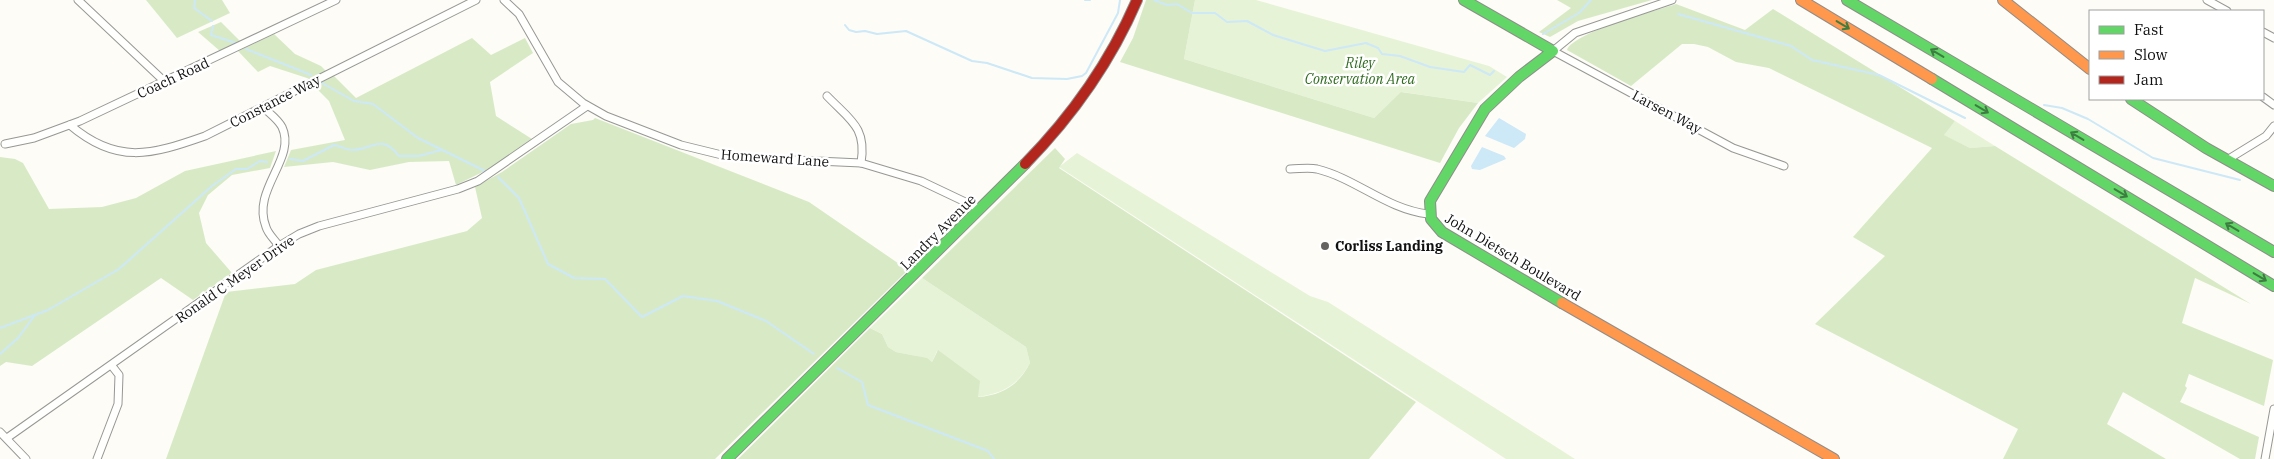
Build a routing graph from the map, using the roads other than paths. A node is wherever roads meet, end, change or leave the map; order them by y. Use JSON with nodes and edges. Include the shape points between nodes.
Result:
{"nodes":[{"id":1,"x":78,"y":0,"type":"edge"},
{"id":2,"x":336,"y":0,"type":"edge"},
{"id":3,"x":476,"y":0,"type":"edge"},
{"id":4,"x":504,"y":0,"type":"edge"},
{"id":5,"x":1137,"y":0,"type":"edge"},
{"id":6,"x":1464,"y":0,"type":"edge"},
{"id":7,"x":1672,"y":0,"type":"edge"},
{"id":8,"x":1801,"y":0,"type":"edge"},
{"id":9,"x":1847,"y":0,"type":"edge"},
{"id":10,"x":2002,"y":0,"type":"edge"},
{"id":11,"x":2208,"y":0,"type":"edge"},
{"id":12,"x":2225,"y":10,"type":"edge"},
{"id":13,"x":1553,"y":51,"type":"junction"},
{"id":14,"x":2089,"y":68,"type":"edge"},
{"id":15,"x":165,"y":82,"type":"junction"},
{"id":16,"x":827,"y":96,"type":"dead end"},
{"id":17,"x":2133,"y":100,"type":"edge"},
{"id":18,"x":587,"y":106,"type":"junction"},
{"id":19,"x":263,"y":107,"type":"junction"},
{"id":20,"x":70,"y":125,"type":"junction"},
{"id":21,"x":2274,"y":126,"type":"edge"},
{"id":22,"x":5,"y":144,"type":"dead end"},
{"id":23,"x":2227,"y":160,"type":"junction"},
{"id":24,"x":861,"y":164,"type":"junction"},
{"id":25,"x":1784,"y":166,"type":"dead end"},
{"id":26,"x":1290,"y":169,"type":"dead end"},
{"id":27,"x":2274,"y":186,"type":"edge"},
{"id":28,"x":980,"y":209,"type":"junction"},
{"id":29,"x":1428,"y":214,"type":"junction"},
{"id":30,"x":279,"y":246,"type":"junction"},
{"id":31,"x":2274,"y":252,"type":"edge"},
{"id":32,"x":2274,"y":286,"type":"edge"},
{"id":33,"x":112,"y":366,"type":"junction"},
{"id":34,"x":2274,"y":409,"type":"edge"},
{"id":35,"x":0,"y":432,"type":"edge"},
{"id":36,"x":7,"y":438,"type":"junction"},
{"id":37,"x":26,"y":459,"type":"edge"},
{"id":38,"x":97,"y":459,"type":"edge"},
{"id":39,"x":727,"y":459,"type":"edge"},
{"id":40,"x":1834,"y":459,"type":"edge"},
{"id":41,"x":2265,"y":459,"type":"edge"}],
"edges":[{"from":1,"to":15,"type":"street"},
{"from":2,"to":15,"type":"street","name":"Coach Road"},
{"from":3,"to":19,"type":"street","name":"Constance Way"},
{"from":4,"to":18,"type":"street","name":"Homeward Lane","via":[[519,14],[558,82]]},
{"from":5,"to":28,"type":"main road","name":"Landry Avenue","via":[[1125,33],[1083,101]]},
{"from":6,"to":13,"type":"main road"},
{"from":7,"to":13,"type":"street","via":[[1575,33]]},
{"from":8,"to":32,"type":"main road","one_way":true},
{"from":31,"to":9,"type":"main road","one_way":true},
{"from":10,"to":14,"type":"main road"},
{"from":11,"to":12,"type":"street"},
{"from":13,"to":25,"type":"street","name":"Larsen Way","via":[[1733,148]]},
{"from":13,"to":29,"type":"main road","name":"John Dietsch Boulevard","via":[[1485,108],[1430,201]]},
{"from":15,"to":20,"type":"street","name":"Coach Road"},
{"from":16,"to":24,"type":"street","via":[[858,128],[864,145]]},
{"from":17,"to":23,"type":"main road"},
{"from":18,"to":24,"type":"street","name":"Homeward Lane","via":[[681,145],[730,157]]},
{"from":18,"to":30,"type":"street","name":"Ronald C Meyer Drive","via":[[478,181],[319,226]]},
{"from":19,"to":20,"type":"street","name":"Constance Way","via":[[205,136],[154,152],[112,152],[83,138]]},
{"from":19,"to":30,"type":"street","via":[[282,128],[285,139],[261,210],[263,224]]},
{"from":20,"to":22,"type":"street","name":"Coach Road","via":[[21,143]]},
{"from":21,"to":23,"type":"street","via":[[2266,136]]},
{"from":23,"to":27,"type":"main road"},
{"from":24,"to":28,"type":"street","name":"Homeward Lane","via":[[921,181]]},
{"from":26,"to":29,"type":"street","via":[[1315,168],[1354,184],[1406,212]]},
{"from":28,"to":39,"type":"main road","name":"Landry Avenue"},
{"from":29,"to":40,"type":"main road","name":"John Dietsch Boulevard","via":[[1434,225],[1452,239]]},
{"from":30,"to":33,"type":"street","name":"Ronald C Meyer Drive"},
{"from":33,"to":36,"type":"street","name":"Ronald C Meyer Drive"},
{"from":33,"to":38,"type":"street","via":[[118,375],[118,404]]},
{"from":34,"to":41,"type":"street"},
{"from":35,"to":36,"type":"street"},
{"from":36,"to":37,"type":"street"}]}
